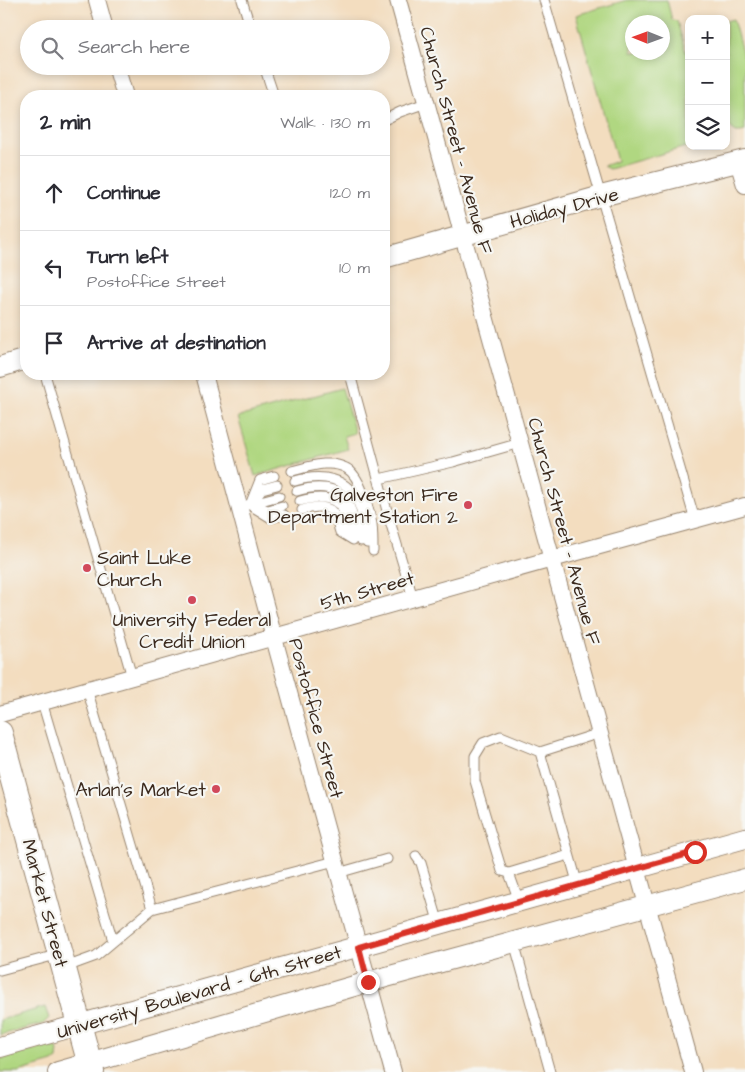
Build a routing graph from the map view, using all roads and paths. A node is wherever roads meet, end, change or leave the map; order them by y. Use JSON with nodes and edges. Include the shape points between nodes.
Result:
{"nodes":[{"id":1,"x":97,"y":0,"type":"edge"},
{"id":2,"x":242,"y":0,"type":"edge"},
{"id":3,"x":398,"y":0,"type":"edge"},
{"id":4,"x":544,"y":0,"type":"edge"},
{"id":5,"x":103,"y":20,"type":"edge"},
{"id":6,"x":248,"y":20,"type":"edge"},
{"id":7,"x":118,"y":75,"type":"edge"},
{"id":8,"x":267,"y":75,"type":"edge"},
{"id":9,"x":122,"y":90,"type":"edge"},
{"id":10,"x":272,"y":90,"type":"edge"},
{"id":11,"x":426,"y":103,"type":"junction"},
{"id":12,"x":390,"y":117,"type":"edge"},
{"id":13,"x":742,"y":161,"type":"edge"},
{"id":14,"x":745,"y":185,"type":"edge"},
{"id":15,"x":601,"y":196,"type":"junction"},
{"id":16,"x":462,"y":235,"type":"junction"},
{"id":17,"x":390,"y":256,"type":"edge"},
{"id":18,"x":20,"y":361,"type":"edge"},
{"id":19,"x":0,"y":367,"type":"edge"},
{"id":20,"x":47,"y":380,"type":"edge"},
{"id":21,"x":206,"y":380,"type":"edge"},
{"id":22,"x":352,"y":380,"type":"edge"},
{"id":23,"x":520,"y":443,"type":"junction"},
{"id":24,"x":292,"y":471,"type":"dead end"},
{"id":25,"x":274,"y":476,"type":"dead end"},
{"id":26,"x":379,"y":479,"type":"junction"},
{"id":27,"x":295,"y":481,"type":"dead end"},
{"id":28,"x":277,"y":486,"type":"dead end"},
{"id":29,"x":297,"y":491,"type":"dead end"},
{"id":30,"x":279,"y":496,"type":"dead end"},
{"id":31,"x":301,"y":505,"type":"dead end"},
{"id":32,"x":245,"y":506,"type":"junction"},
{"id":33,"x":745,"y":506,"type":"edge"},
{"id":34,"x":283,"y":510,"type":"dead end"},
{"id":35,"x":695,"y":520,"type":"junction"},
{"id":36,"x":373,"y":551,"type":"junction"},
{"id":37,"x":552,"y":559,"type":"junction"},
{"id":38,"x":413,"y":598,"type":"junction"},
{"id":39,"x":274,"y":638,"type":"junction"},
{"id":40,"x":132,"y":677,"type":"junction"},
{"id":41,"x":88,"y":689,"type":"junction"},
{"id":42,"x":42,"y":702,"type":"junction"},
{"id":43,"x":0,"y":714,"type":"edge"},
{"id":44,"x":0,"y":733,"type":"edge"},
{"id":45,"x":600,"y":733,"type":"junction"},
{"id":46,"x":540,"y":752,"type":"junction"},
{"id":47,"x":745,"y":838,"type":"edge"},
{"id":48,"x":569,"y":855,"type":"junction"},
{"id":49,"x":416,"y":856,"type":"dead end"},
{"id":50,"x":387,"y":858,"type":"dead end"},
{"id":51,"x":337,"y":867,"type":"junction"},
{"id":52,"x":637,"y":868,"type":"junction"},
{"id":53,"x":509,"y":873,"type":"junction"},
{"id":54,"x":745,"y":879,"type":"edge"},
{"id":55,"x":578,"y":885,"type":"junction"},
{"id":56,"x":519,"y":902,"type":"junction"},
{"id":57,"x":647,"y":906,"type":"junction"},
{"id":58,"x":152,"y":909,"type":"junction"},
{"id":59,"x":439,"y":924,"type":"junction"},
{"id":60,"x":113,"y":941,"type":"junction"},
{"id":61,"x":514,"y":942,"type":"junction"},
{"id":62,"x":359,"y":947,"type":"junction"},
{"id":63,"x":62,"y":961,"type":"junction"},
{"id":64,"x":0,"y":970,"type":"edge"},
{"id":65,"x":368,"y":982,"type":"junction"},
{"id":66,"x":79,"y":1025,"type":"junction"},
{"id":67,"x":0,"y":1047,"type":"edge"},
{"id":68,"x":91,"y":1067,"type":"edge"},
{"id":69,"x":58,"y":1072,"type":"edge"},
{"id":70,"x":393,"y":1072,"type":"edge"},
{"id":71,"x":550,"y":1072,"type":"edge"},
{"id":72,"x":693,"y":1072,"type":"edge"}],
"edges":[{"from":1,"to":5,"type":"street"},
{"from":2,"to":6,"type":"lane"},
{"from":3,"to":11,"type":"street","name":"Church Street - Avenue F"},
{"from":4,"to":15,"type":"lane"},
{"from":7,"to":9,"type":"street"},
{"from":8,"to":10,"type":"lane"},
{"from":11,"to":12,"type":"lane"},
{"from":11,"to":16,"type":"street","name":"Church Street - Avenue F"},
{"from":13,"to":14,"type":"street"},
{"from":13,"to":15,"type":"street","name":"Holiday Drive"},
{"from":15,"to":16,"type":"street","name":"Holiday Drive"},
{"from":15,"to":35,"type":"lane"},
{"from":16,"to":17,"type":"street","name":"Holiday Drive"},
{"from":16,"to":23,"type":"street","name":"Church Street - Avenue F"},
{"from":18,"to":19,"type":"street"},
{"from":20,"to":40,"type":"lane"},
{"from":21,"to":32,"type":"street","name":"Postoffice Street"},
{"from":22,"to":26,"type":"lane"},
{"from":23,"to":26,"type":"lane"},
{"from":23,"to":37,"type":"street","name":"Church Street - Avenue F"},
{"from":24,"to":36,"type":"lane","via":[[330,464],[352,472],[364,496],[372,524]]},
{"from":25,"to":32,"type":"lane","via":[[260,480]]},
{"from":26,"to":38,"type":"lane"},
{"from":27,"to":36,"type":"lane","via":[[322,477],[335,480],[354,494]]},
{"from":28,"to":32,"type":"lane","via":[[262,489]]},
{"from":29,"to":36,"type":"lane","via":[[317,487],[340,494],[348,503],[356,528]]},
{"from":30,"to":32,"type":"lane"},
{"from":31,"to":36,"type":"lane","via":[[331,510],[340,532]]},
{"from":32,"to":34,"type":"lane","via":[[271,518]]},
{"from":32,"to":39,"type":"street","name":"Postoffice Street"},
{"from":33,"to":35,"type":"street","name":"5th Street"},
{"from":35,"to":37,"type":"street","name":"5th Street"},
{"from":37,"to":38,"type":"street","name":"5th Street"},
{"from":37,"to":45,"type":"street","name":"Church Street - Avenue F"},
{"from":38,"to":39,"type":"street","name":"5th Street"},
{"from":39,"to":40,"type":"street","name":"5th Street"},
{"from":39,"to":51,"type":"street","name":"Postoffice Street"},
{"from":40,"to":41,"type":"street","name":"5th Street"},
{"from":41,"to":42,"type":"street","name":"5th Street"},
{"from":41,"to":58,"type":"lane"},
{"from":42,"to":43,"type":"street","name":"5th Street"},
{"from":42,"to":60,"type":"lane"},
{"from":44,"to":63,"type":"main road","name":"Market Street"},
{"from":45,"to":46,"type":"lane"},
{"from":45,"to":52,"type":"street","name":"Church Street - Avenue F"},
{"from":46,"to":48,"type":"lane"},
{"from":46,"to":53,"type":"lane","via":[[502,736],[483,743],[475,756],[474,780],[502,871]]},
{"from":47,"to":52,"type":"street","name":"University Boulevard - 6th Street"},
{"from":48,"to":53,"type":"lane"},
{"from":48,"to":55,"type":"lane"},
{"from":49,"to":59,"type":"lane"},
{"from":50,"to":51,"type":"lane"},
{"from":51,"to":58,"type":"lane"},
{"from":51,"to":62,"type":"street","name":"Postoffice Street"},
{"from":52,"to":55,"type":"street","name":"University Boulevard - 6th Street"},
{"from":52,"to":57,"type":"street","name":"Church Street - Avenue F"},
{"from":53,"to":56,"type":"lane"},
{"from":54,"to":57,"type":"street","name":"University Boulevard - 6th Street"},
{"from":55,"to":56,"type":"street","name":"University Boulevard - 6th Street"},
{"from":56,"to":59,"type":"street","name":"University Boulevard - 6th Street"},
{"from":57,"to":61,"type":"street","name":"University Boulevard - 6th Street"},
{"from":57,"to":72,"type":"street","name":"Church Street - Avenue F"},
{"from":58,"to":60,"type":"lane"},
{"from":59,"to":62,"type":"street","name":"University Boulevard - 6th Street"},
{"from":60,"to":63,"type":"lane","via":[[96,956]]},
{"from":61,"to":65,"type":"street","name":"University Boulevard - 6th Street"},
{"from":61,"to":71,"type":"lane"},
{"from":62,"to":65,"type":"street","name":"Postoffice Street"},
{"from":62,"to":66,"type":"street","name":"University Boulevard - 6th Street"},
{"from":63,"to":64,"type":"lane"},
{"from":63,"to":66,"type":"main road","name":"Market Street"},
{"from":65,"to":68,"type":"street","name":"University Boulevard - 6th Street"},
{"from":65,"to":70,"type":"street","name":"Postoffice Street"},
{"from":66,"to":67,"type":"street","name":"University Boulevard - 6th Street"},
{"from":66,"to":68,"type":"main road","name":"Market Street"},
{"from":68,"to":69,"type":"street","name":"University Boulevard - 6th Street"}]}
